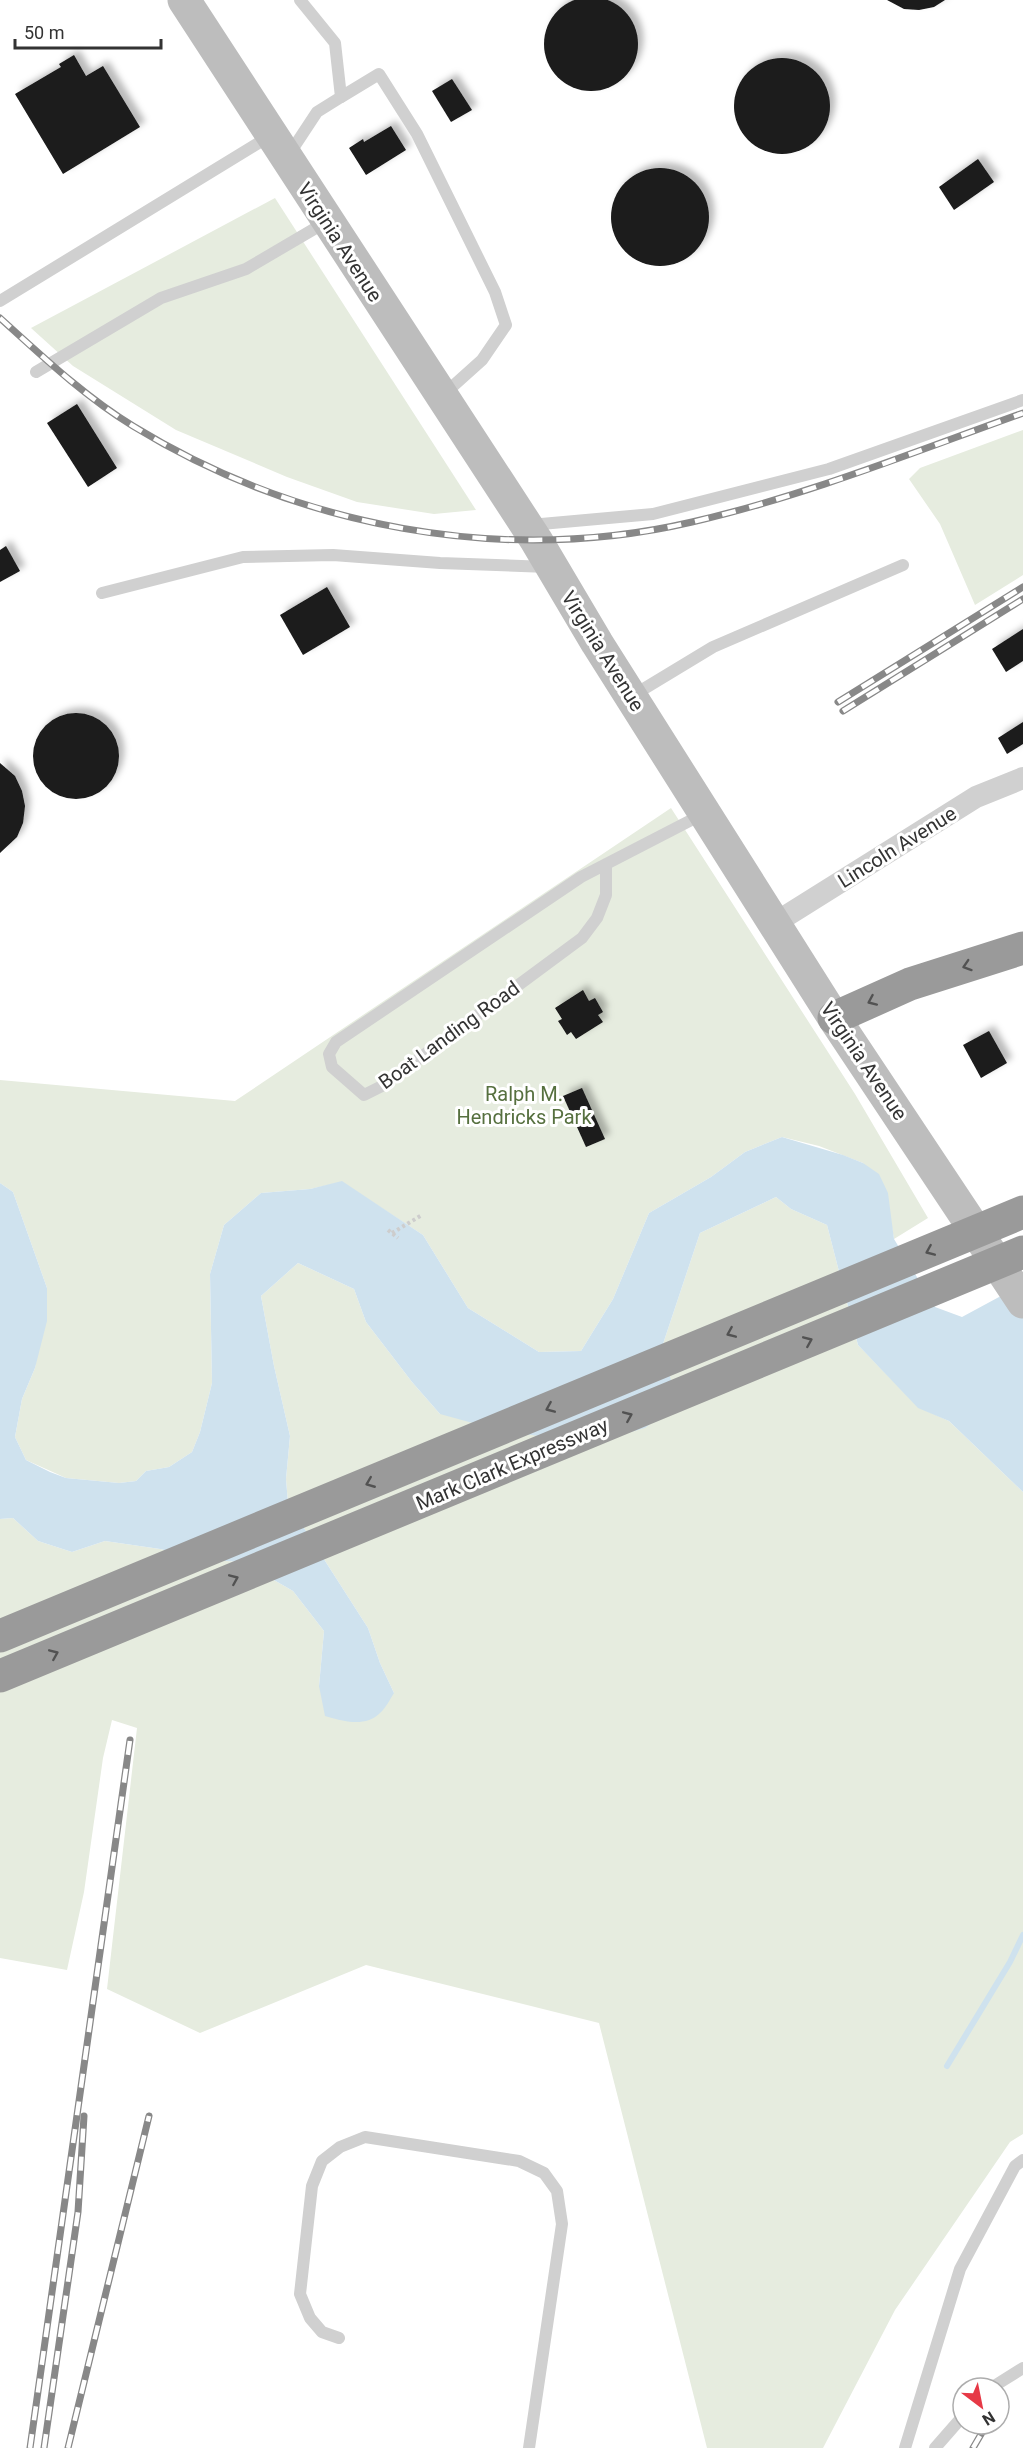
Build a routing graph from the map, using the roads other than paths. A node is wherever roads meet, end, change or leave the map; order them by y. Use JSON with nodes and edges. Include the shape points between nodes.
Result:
{"nodes":[{"id":1,"x":183,"y":0,"type":"edge"},
{"id":2,"x":300,"y":0,"type":"edge"},
{"id":3,"x":341,"y":98,"type":"junction"},
{"id":4,"x":278,"y":147,"type":"junction"},
{"id":5,"x":327,"y":222,"type":"junction"},
{"id":6,"x":0,"y":301,"type":"edge"},
{"id":7,"x":36,"y":372,"type":"dead end"},
{"id":8,"x":441,"y":396,"type":"junction"},
{"id":9,"x":1023,"y":400,"type":"edge"},
{"id":10,"x":526,"y":525,"type":"junction"},
{"id":11,"x":903,"y":565,"type":"dead end"},
{"id":12,"x":552,"y":568,"type":"junction"},
{"id":13,"x":102,"y":593,"type":"dead end"},
{"id":14,"x":631,"y":697,"type":"junction"},
{"id":15,"x":1023,"y":778,"type":"edge"},
{"id":16,"x":704,"y":813,"type":"junction"},
{"id":17,"x":606,"y":864,"type":"junction"},
{"id":18,"x":775,"y":923,"type":"junction"},
{"id":19,"x":1023,"y":948,"type":"edge"},
{"id":20,"x":834,"y":1018,"type":"junction"},
{"id":21,"x":1023,"y":1212,"type":"edge"},
{"id":22,"x":1023,"y":1252,"type":"edge"},
{"id":23,"x":1023,"y":1302,"type":"edge"},
{"id":24,"x":0,"y":1636,"type":"edge"},
{"id":25,"x":0,"y":1676,"type":"edge"},
{"id":26,"x":1023,"y":2160,"type":"edge"},
{"id":27,"x":339,"y":2338,"type":"dead end"},
{"id":28,"x":1023,"y":2368,"type":"edge"},
{"id":29,"x":1010,"y":2376,"type":"edge"},
{"id":30,"x":951,"y":2430,"type":"edge"},
{"id":31,"x":529,"y":2448,"type":"edge"},
{"id":32,"x":905,"y":2448,"type":"edge"},
{"id":33,"x":935,"y":2448,"type":"edge"}],
"edges":[{"from":1,"to":4,"type":"main road","name":"Virginia Avenue"},
{"from":2,"to":3,"type":"lane","via":[[335,43]]},
{"from":3,"to":4,"type":"lane","via":[[317,112]]},
{"from":3,"to":8,"type":"lane","via":[[379,74],[417,134],[495,292],[506,325],[482,360]]},
{"from":4,"to":5,"type":"main road","name":"Virginia Avenue"},
{"from":4,"to":6,"type":"lane"},
{"from":5,"to":7,"type":"lane","via":[[246,269],[161,298]]},
{"from":5,"to":8,"type":"main road","name":"Virginia Avenue"},
{"from":8,"to":10,"type":"main road","name":"Virginia Avenue"},
{"from":9,"to":10,"type":"lane","via":[[829,469],[664,511]]},
{"from":10,"to":12,"type":"main road","name":"Virginia Avenue"},
{"from":11,"to":14,"type":"lane","via":[[713,647]]},
{"from":12,"to":13,"type":"lane","via":[[333,555],[243,557]]},
{"from":12,"to":14,"type":"main road","name":"Virginia Avenue"},
{"from":14,"to":16,"type":"main road","name":"Virginia Avenue"},
{"from":15,"to":18,"type":"street","name":"Lincoln Avenue","via":[[976,797]]},
{"from":16,"to":17,"type":"lane","name":"Boat Landing Road"},
{"from":16,"to":18,"type":"main road","name":"Virginia Avenue"},
{"from":17,"to":17,"type":"lane","name":"Boat Landing Road","via":[[336,1042],[329,1054],[332,1067],[364,1095],[382,1086],[530,978],[582,938],[597,918],[606,895]]},
{"from":18,"to":20,"type":"main road","name":"Virginia Avenue"},
{"from":19,"to":20,"type":"highway","one_way":true,"via":[[910,984]]},
{"from":20,"to":23,"type":"main road","name":"Virginia Avenue","bridge":true},
{"from":21,"to":24,"type":"highway","name":"Mark Clark Expressway","one_way":true,"bridge":true},
{"from":25,"to":22,"type":"highway","name":"Mark Clark Expressway","one_way":true,"bridge":true},
{"from":26,"to":32,"type":"lane","via":[[1015,2166],[960,2270]]},
{"from":27,"to":31,"type":"lane","via":[[322,2332],[310,2318],[300,2294],[312,2186],[322,2161],[340,2147],[365,2137],[519,2162],[544,2173],[557,2191],[561,2224]]},
{"from":28,"to":29,"type":"lane"},
{"from":30,"to":33,"type":"lane"}]}
